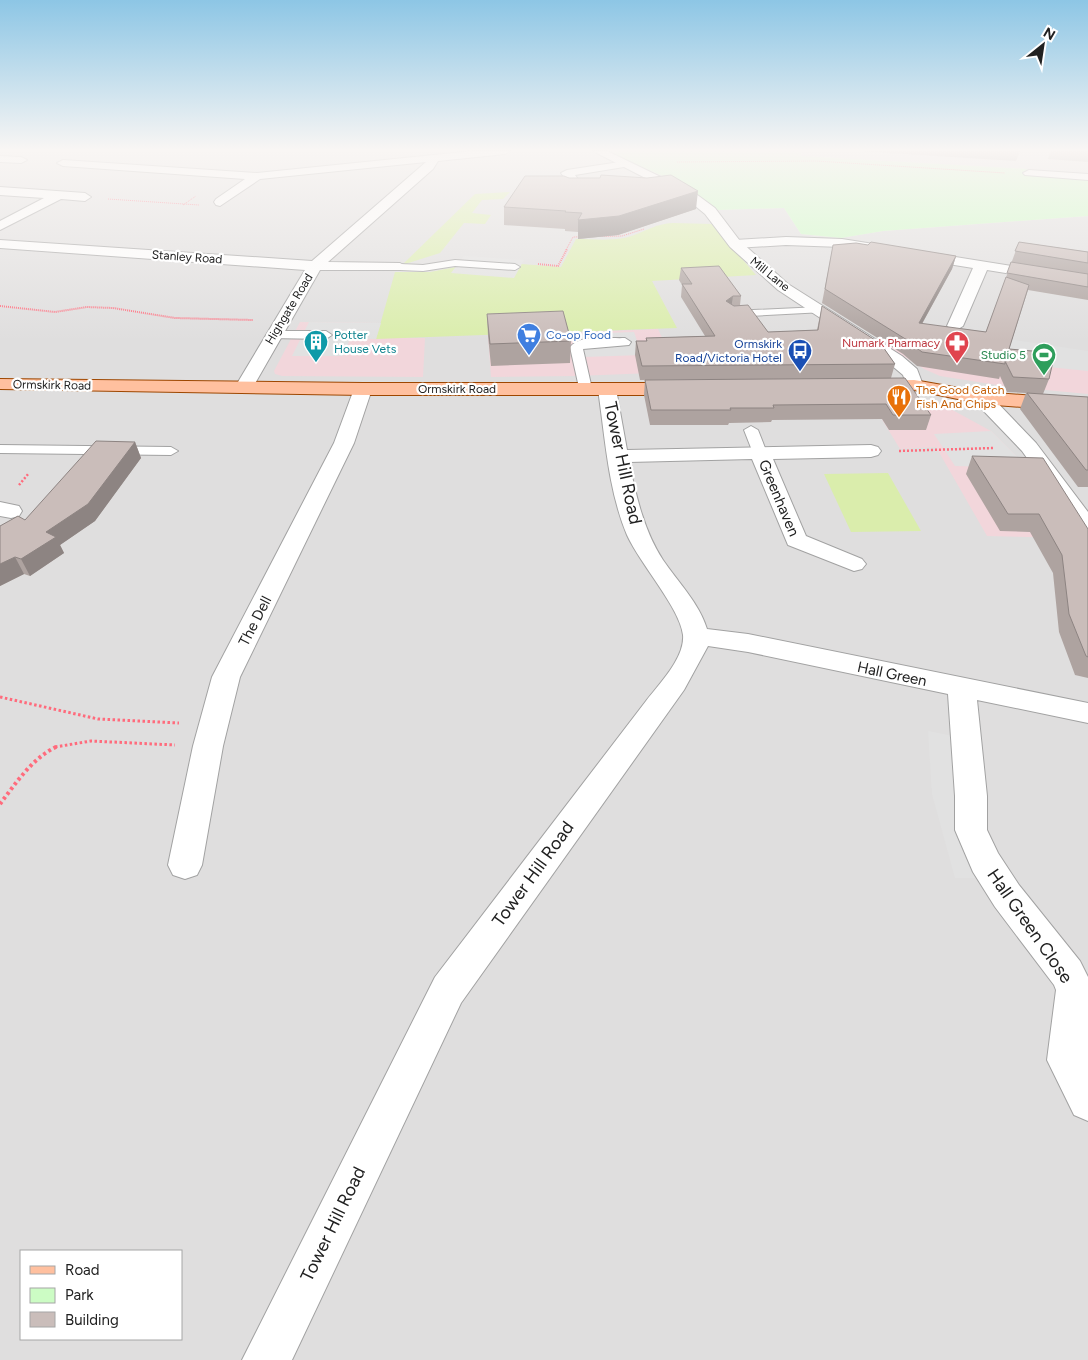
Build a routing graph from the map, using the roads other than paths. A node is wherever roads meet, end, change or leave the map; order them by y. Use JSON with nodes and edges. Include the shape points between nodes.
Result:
{"nodes":[{"id":1,"x":22,"y":214,"type":"edge"},
{"id":2,"x":374,"y":214,"type":"edge"},
{"id":3,"x":712,"y":214,"type":"edge"},
{"id":4,"x":0,"y":226,"type":"edge"},
{"id":5,"x":0,"y":244,"type":"edge"},
{"id":6,"x":735,"y":244,"type":"junction"},
{"id":7,"x":982,"y":265,"type":"junction"},
{"id":8,"x":315,"y":266,"type":"junction"},
{"id":9,"x":400,"y":267,"type":"joint"},
{"id":10,"x":515,"y":267,"type":"dead end"},
{"id":11,"x":1088,"y":282,"type":"edge"},
{"id":12,"x":820,"y":310,"type":"junction"},
{"id":13,"x":732,"y":314,"type":"edge"},
{"id":14,"x":956,"y":326,"type":"edge"},
{"id":15,"x":273,"y":335,"type":"junction"},
{"id":16,"x":326,"y":335,"type":"dead end"},
{"id":17,"x":625,"y":342,"type":"dead end"},
{"id":18,"x":0,"y":384,"type":"edge"},
{"id":19,"x":914,"y":385,"type":"junction"},
{"id":20,"x":852,"y":386,"type":"edge"},
{"id":21,"x":244,"y":387,"type":"junction"},
{"id":22,"x":696,"y":388,"type":"edge"},
{"id":23,"x":363,"y":389,"type":"junction"},
{"id":24,"x":596,"y":389,"type":"junction"},
{"id":25,"x":982,"y":398,"type":"junction"},
{"id":26,"x":1088,"y":406,"type":"edge"},
{"id":27,"x":751,"y":430,"type":"dead end"},
{"id":28,"x":0,"y":449,"type":"edge"},
{"id":29,"x":171,"y":451,"type":"dead end"},
{"id":30,"x":871,"y":451,"type":"road end"},
{"id":31,"x":760,"y":454,"type":"junction"},
{"id":32,"x":618,"y":456,"type":"junction"},
{"id":33,"x":1084,"y":516,"type":"edge"},
{"id":34,"x":854,"y":564,"type":"dead end"},
{"id":35,"x":696,"y":636,"type":"junction"},
{"id":36,"x":962,"y":689,"type":"junction"},
{"id":37,"x":1088,"y":713,"type":"edge"},
{"id":38,"x":186,"y":865,"type":"dead end"},
{"id":39,"x":1088,"y":1101,"type":"edge"},
{"id":40,"x":266,"y":1360,"type":"edge"}],
"edges":[{"from":1,"to":4,"type":"street"},
{"from":2,"to":8,"type":"street","name":"Highgate Road"},
{"from":3,"to":6,"type":"street","name":"Mill Lane"},
{"from":5,"to":8,"type":"street","name":"Stanley Road"},
{"from":6,"to":7,"type":"street","via":[[786,241],[842,243]]},
{"from":6,"to":12,"type":"street","name":"Mill Lane","via":[[783,287]]},
{"from":7,"to":11,"type":"street"},
{"from":7,"to":14,"type":"street"},
{"from":8,"to":9,"type":"street","name":"Stanley Road"},
{"from":8,"to":15,"type":"street","name":"Highgate Road"},
{"from":9,"to":10,"type":"lane","via":[[423,268],[455,263]]},
{"from":12,"to":13,"type":"lane"},
{"from":12,"to":19,"type":"street","name":"Mill Lane","via":[[896,360],[911,373]]},
{"from":15,"to":16,"type":"lane"},
{"from":15,"to":21,"type":"street","name":"Highgate Road"},
{"from":17,"to":24,"type":"lane","via":[[584,343],[576,347]]},
{"from":18,"to":21,"type":"main road","name":"Ormskirk Road"},
{"from":19,"to":20,"type":"main road"},
{"from":19,"to":25,"type":"main road"},
{"from":21,"to":23,"type":"main road","name":"Ormskirk Road"},
{"from":22,"to":24,"type":"main road","name":"Ormskirk Road"},
{"from":23,"to":24,"type":"main road","name":"Ormskirk Road"},
{"from":23,"to":38,"type":"street","name":"The Dell","via":[[344,443],[226,677],[211,735]]},
{"from":24,"to":32,"type":"street","name":"Tower Hill Road"},
{"from":25,"to":26,"type":"main road"},
{"from":25,"to":33,"type":"street","via":[[1029,447]]},
{"from":27,"to":31,"type":"lane"},
{"from":28,"to":29,"type":"lane"},
{"from":30,"to":31,"type":"street","name":"Greenhaven","via":[[852,460]]},
{"from":31,"to":32,"type":"street","name":"Greenhaven"},
{"from":31,"to":34,"type":"street","name":"Greenhaven","via":[[796,540]]},
{"from":32,"to":35,"type":"street","name":"Tower Hill Road","via":[[631,514],[645,551],[685,608]]},
{"from":35,"to":36,"type":"street","name":"Hall Green","via":[[748,643]]},
{"from":35,"to":40,"type":"street","name":"Tower Hill Road","via":[[693,651],[680,674],[448,990]]},
{"from":36,"to":37,"type":"street","name":"Hall Green"},
{"from":36,"to":39,"type":"street","name":"Hall Green Close","via":[[971,830],[984,862],[1066,973],[1074,990],[1067,1060]]}]}
